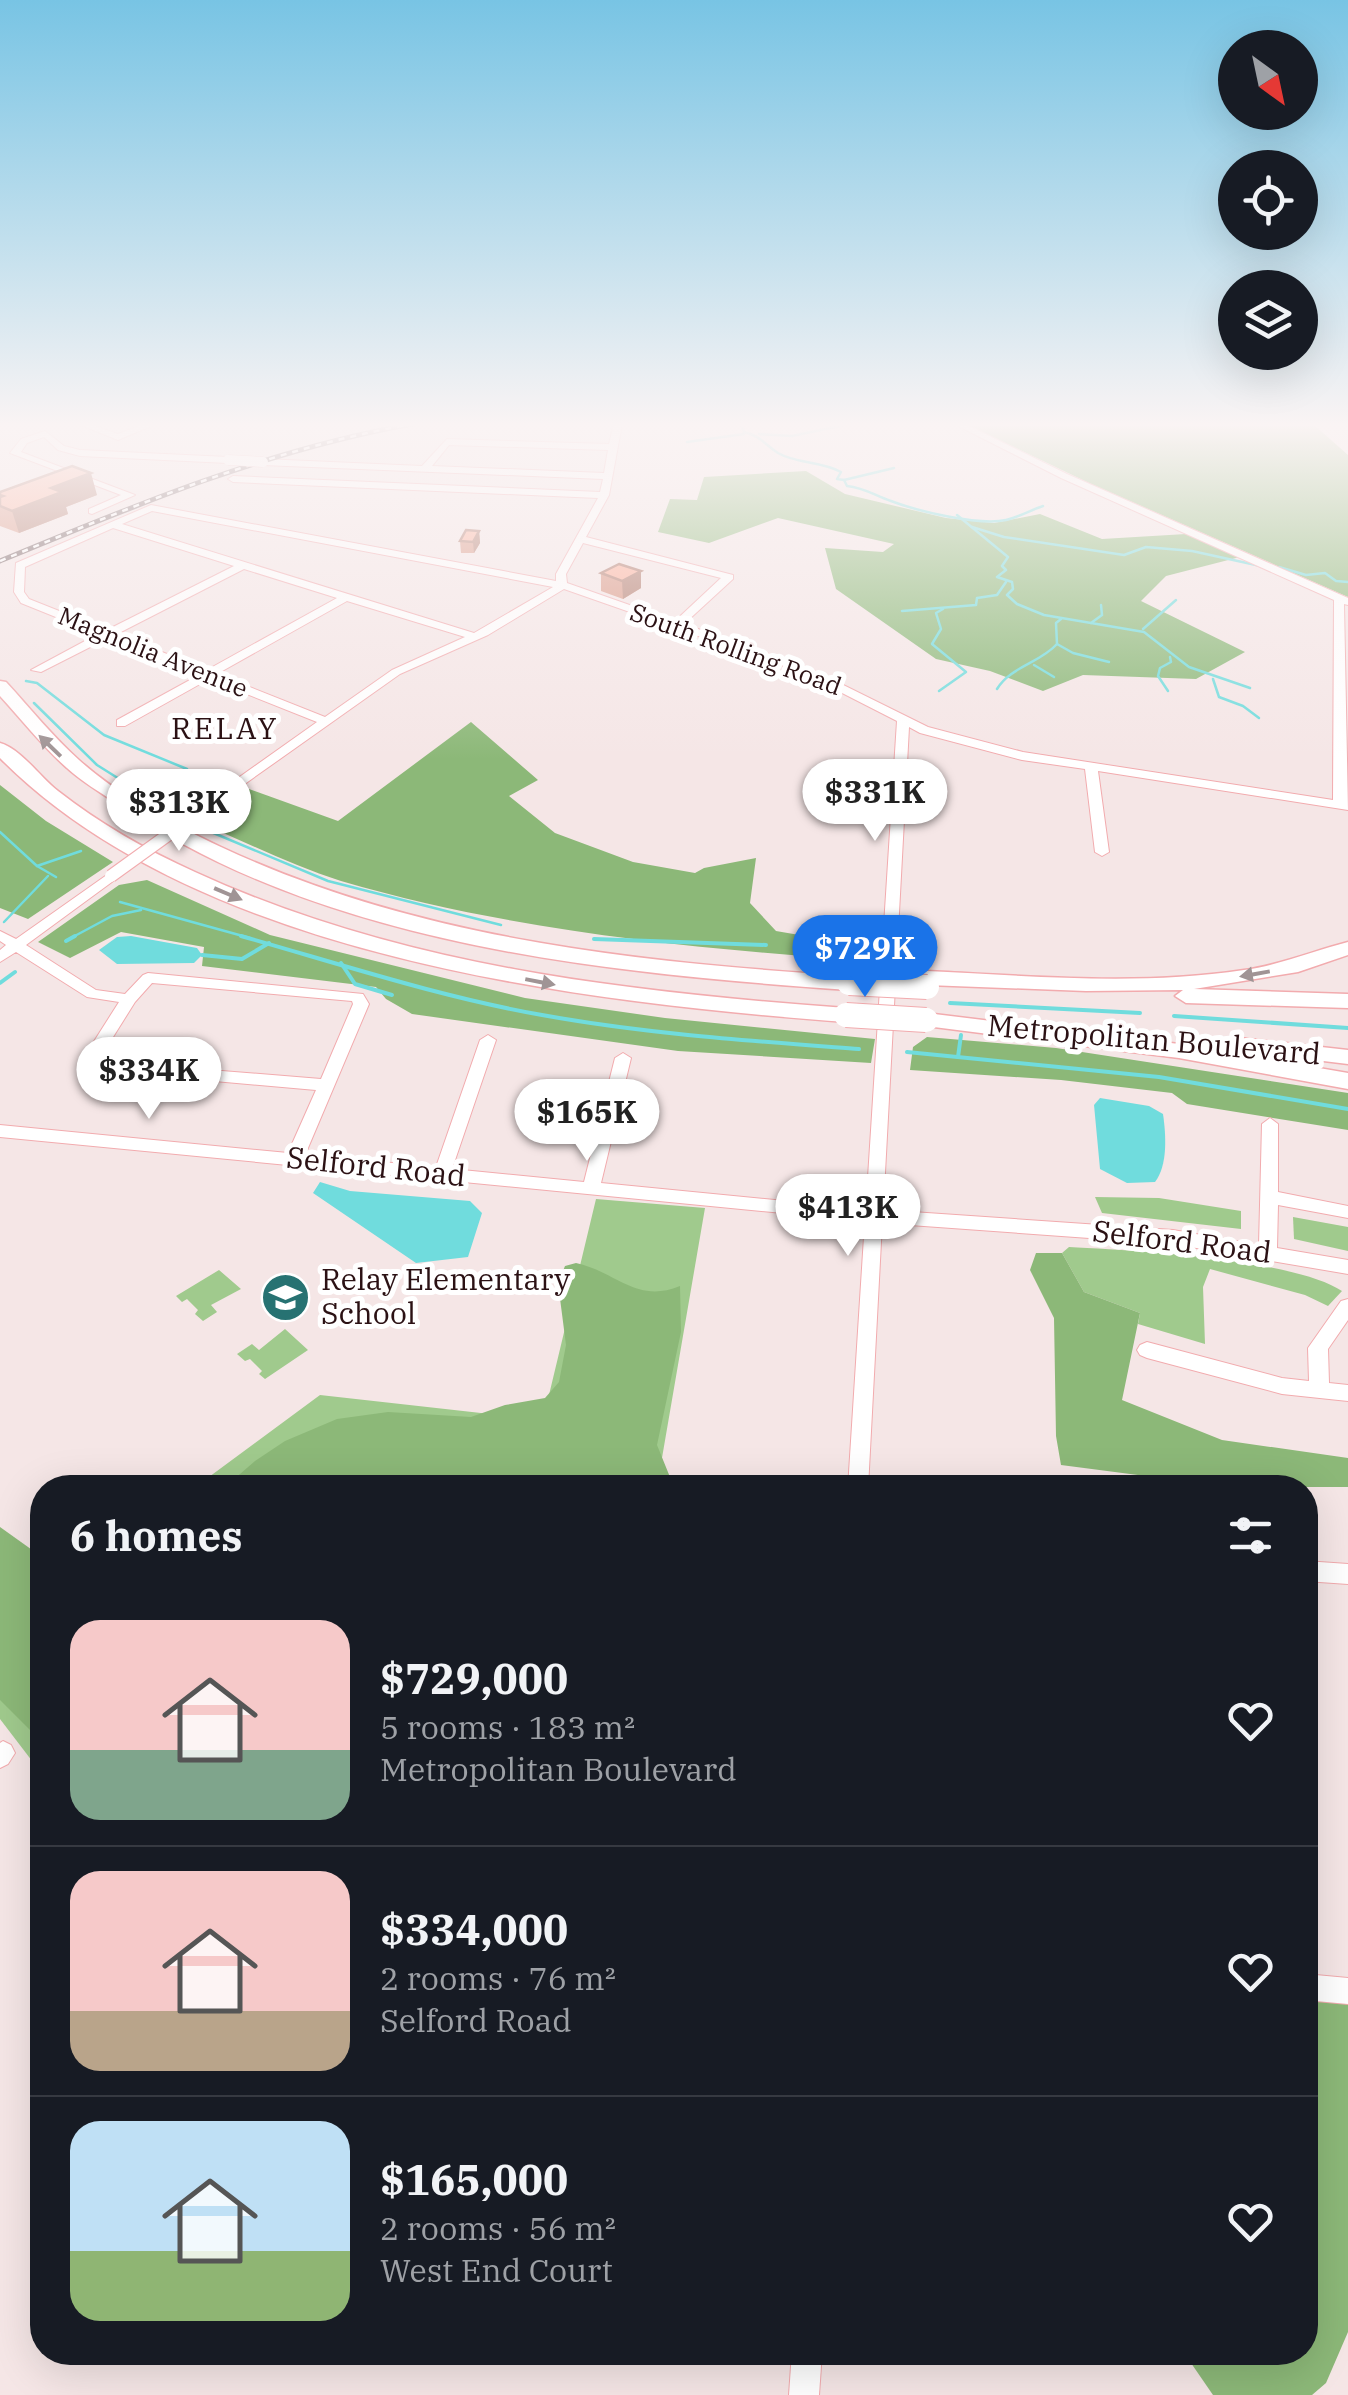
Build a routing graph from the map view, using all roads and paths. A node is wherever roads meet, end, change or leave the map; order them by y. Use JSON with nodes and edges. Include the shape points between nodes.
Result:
{"nodes":[{"id":1,"x":83,"y":536,"type":"edge"},
{"id":2,"x":149,"y":536,"type":"edge"},
{"id":3,"x":297,"y":536,"type":"edge"},
{"id":4,"x":1198,"y":536,"type":"edge"},
{"id":5,"x":581,"y":538,"type":"joint"},
{"id":6,"x":243,"y":565,"type":"junction"},
{"id":7,"x":562,"y":586,"type":"junction"},
{"id":8,"x":346,"y":596,"type":"junction"},
{"id":9,"x":1344,"y":600,"type":"edge"},
{"id":10,"x":676,"y":626,"type":"junction"},
{"id":11,"x":108,"y":634,"type":"junction"},
{"id":12,"x":475,"y":638,"type":"junction"},
{"id":13,"x":37,"y":670,"type":"dead end"},
{"id":14,"x":208,"y":674,"type":"junction"},
{"id":15,"x":0,"y":686,"type":"edge"},
{"id":16,"x":326,"y":720,"type":"junction"},
{"id":17,"x":903,"y":721,"type":"junction"},
{"id":18,"x":121,"y":723,"type":"dead end"},
{"id":19,"x":0,"y":748,"type":"edge"},
{"id":20,"x":1091,"y":769,"type":"junction"},
{"id":21,"x":1344,"y":806,"type":"edge"},
{"id":22,"x":1102,"y":852,"type":"dead end"},
{"id":23,"x":0,"y":935,"type":"edge"},
{"id":24,"x":8,"y":945,"type":"edge"},
{"id":25,"x":1348,"y":948,"type":"edge"},
{"id":26,"x":0,"y":957,"type":"edge"},
{"id":27,"x":927,"y":982,"type":"junction"},
{"id":28,"x":129,"y":999,"type":"junction"},
{"id":29,"x":1348,"y":1001,"type":"edge"},
{"id":30,"x":926,"y":1020,"type":"junction"},
{"id":31,"x":488,"y":1040,"type":"dead end"},
{"id":32,"x":1348,"y":1057,"type":"edge"},
{"id":33,"x":623,"y":1058,"type":"dead end"},
{"id":34,"x":1348,"y":1080,"type":"edge"},
{"id":35,"x":325,"y":1085,"type":"junction"},
{"id":36,"x":1270,"y":1124,"type":"dead end"},
{"id":37,"x":0,"y":1131,"type":"edge"},
{"id":38,"x":294,"y":1160,"type":"junction"},
{"id":39,"x":442,"y":1174,"type":"junction"},
{"id":40,"x":591,"y":1188,"type":"junction"},
{"id":41,"x":1268,"y":1196,"type":"junction"},
{"id":42,"x":1348,"y":1212,"type":"edge"},
{"id":43,"x":875,"y":1216,"type":"junction"},
{"id":44,"x":1268,"y":1251,"type":"junction"},
{"id":45,"x":1348,"y":1266,"type":"edge"},
{"id":46,"x":1348,"y":1306,"type":"edge"},
{"id":47,"x":1147,"y":1350,"type":"dead end"},
{"id":48,"x":1319,"y":1392,"type":"junction"},
{"id":49,"x":1348,"y":1394,"type":"edge"},
{"id":50,"x":859,"y":1475,"type":"edge"},
{"id":51,"x":1318,"y":1572,"type":"edge"},
{"id":52,"x":1348,"y":1574,"type":"edge"},
{"id":53,"x":1318,"y":1989,"type":"edge"},
{"id":54,"x":1348,"y":1992,"type":"edge"},
{"id":55,"x":806,"y":2365,"type":"edge"},
{"id":56,"x":804,"y":2395,"type":"edge"}],
"edges":[{"from":1,"to":11,"type":"street","name":"Magnolia Avenue","via":[[28,559],[18,570],[19,592]]},
{"from":2,"to":6,"type":"street"},
{"from":3,"to":7,"type":"street","name":"South Rolling Road"},
{"from":4,"to":9,"type":"street"},
{"from":5,"to":7,"type":"street","via":[[561,574]]},
{"from":5,"to":10,"type":"street","via":[[729,577]]},
{"from":6,"to":8,"type":"street"},
{"from":6,"to":11,"type":"street"},
{"from":7,"to":10,"type":"street","name":"South Rolling Road"},
{"from":7,"to":12,"type":"street"},
{"from":8,"to":12,"type":"street"},
{"from":8,"to":14,"type":"street"},
{"from":9,"to":21,"type":"street"},
{"from":10,"to":17,"type":"street","name":"South Rolling Road","via":[[833,682]]},
{"from":11,"to":13,"type":"street"},
{"from":11,"to":14,"type":"street","name":"Magnolia Avenue"},
{"from":12,"to":16,"type":"street","via":[[412,664]]},
{"from":14,"to":16,"type":"street","name":"Magnolia Avenue"},
{"from":14,"to":18,"type":"street"},
{"from":27,"to":15,"type":"highway","name":"Metropolitan Boulevard","one_way":true,"bridge":true,"via":[[692,972],[567,956],[355,906],[186,839],[136,811],[66,762]]},
{"from":16,"to":24,"type":"street","bridge":true},
{"from":17,"to":20,"type":"street","name":"South Rolling Road"},
{"from":17,"to":43,"type":"street"},
{"from":19,"to":30,"type":"highway","name":"Metropolitan Boulevard","one_way":true,"bridge":true,"via":[[61,802],[153,859],[325,930],[548,984],[678,1002]]},
{"from":20,"to":21,"type":"street","name":"South Rolling Road"},
{"from":20,"to":22,"type":"street"},
{"from":23,"to":24,"type":"street"},
{"from":24,"to":26,"type":"street"},
{"from":24,"to":28,"type":"street","via":[[92,994]]},
{"from":25,"to":27,"type":"highway","one_way":true,"via":[[1272,972],[1193,981]]},
{"from":27,"to":29,"type":"highway","name":"Metropolitan Boulevard"},
{"from":28,"to":35,"type":"street","via":[[87,1065]]},
{"from":28,"to":35,"type":"street","via":[[141,981],[155,977],[358,997],[361,1004]]},
{"from":30,"to":32,"type":"highway","name":"Metropolitan Boulevard"},
{"from":30,"to":34,"type":"highway","via":[[1178,1050]]},
{"from":31,"to":39,"type":"street"},
{"from":33,"to":40,"type":"street"},
{"from":35,"to":38,"type":"street"},
{"from":36,"to":41,"type":"street"},
{"from":37,"to":38,"type":"street","name":"Selford Road"},
{"from":38,"to":39,"type":"street","name":"Selford Road"},
{"from":39,"to":40,"type":"street","name":"Selford Road"},
{"from":40,"to":43,"type":"street","name":"Selford Road"},
{"from":41,"to":42,"type":"street"},
{"from":41,"to":44,"type":"street"},
{"from":43,"to":44,"type":"street","name":"Selford Road","via":[[1173,1237]]},
{"from":43,"to":50,"type":"street"},
{"from":44,"to":45,"type":"street","name":"Selford Road"},
{"from":46,"to":48,"type":"street","via":[[1318,1348]]},
{"from":47,"to":48,"type":"street"},
{"from":48,"to":49,"type":"street"},
{"from":51,"to":52,"type":"street"},
{"from":53,"to":54,"type":"street"},
{"from":55,"to":56,"type":"street"}]}
